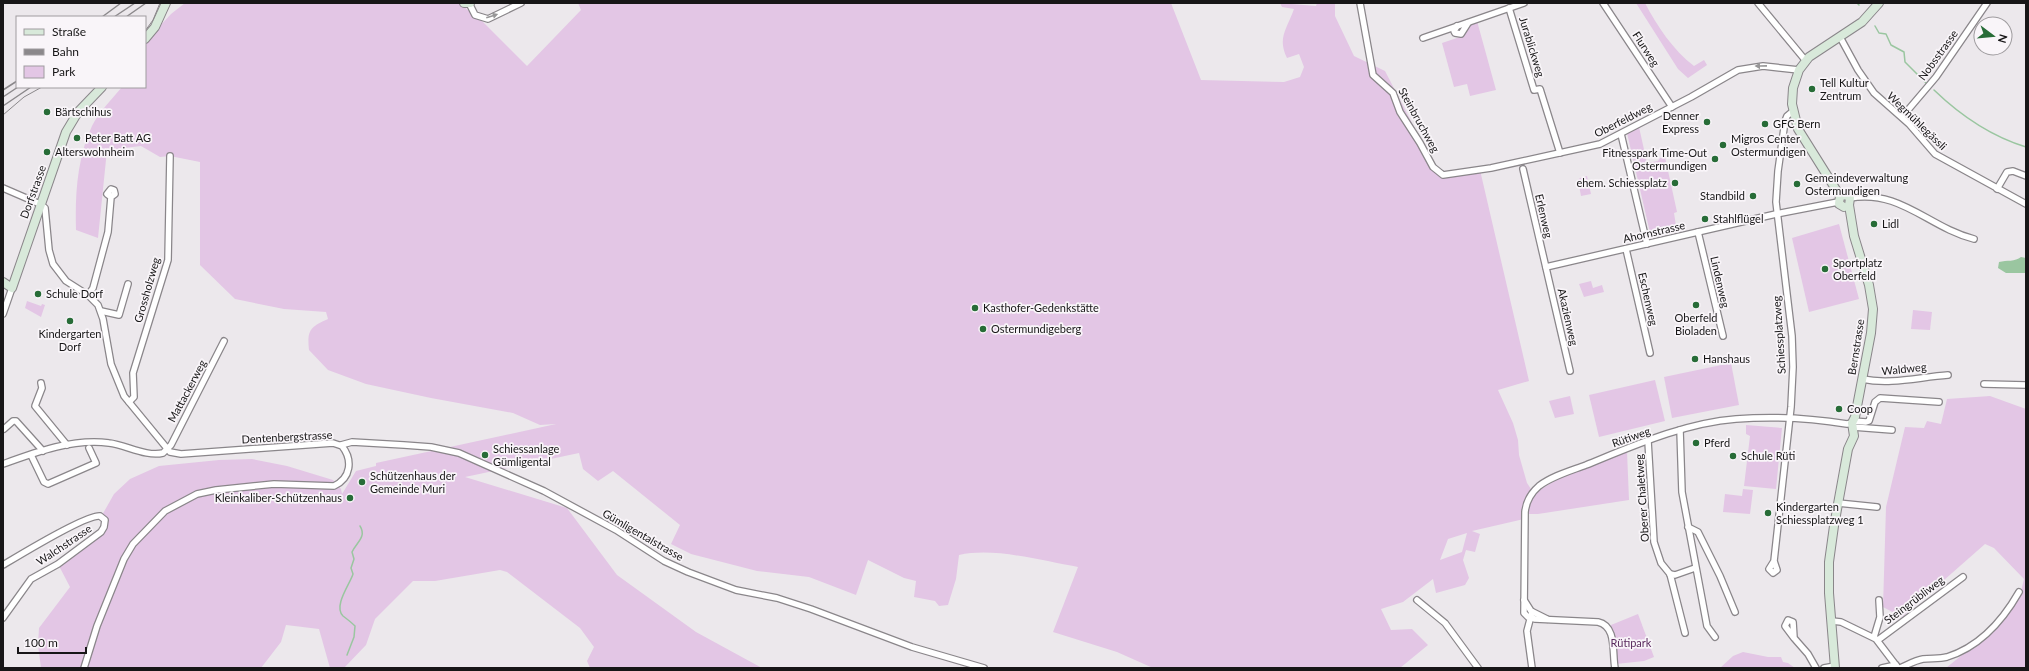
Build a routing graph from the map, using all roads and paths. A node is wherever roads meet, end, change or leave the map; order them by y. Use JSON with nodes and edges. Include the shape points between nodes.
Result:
{"nodes":[{"id":1,"x":166,"y":3,"type":"edge"},
{"id":2,"x":464,"y":3,"type":"edge"},
{"id":3,"x":469,"y":3,"type":"edge"},
{"id":4,"x":521,"y":3,"type":"edge"},
{"id":5,"x":1360,"y":3,"type":"edge"},
{"id":6,"x":1524,"y":3,"type":"edge"},
{"id":7,"x":1603,"y":3,"type":"edge"},
{"id":8,"x":1758,"y":3,"type":"edge"},
{"id":9,"x":1879,"y":3,"type":"edge"},
{"id":10,"x":1987,"y":3,"type":"edge"},
{"id":11,"x":1509,"y":8,"type":"junction"},
{"id":12,"x":1840,"y":37,"type":"junction"},
{"id":13,"x":146,"y":38,"type":"edge"},
{"id":14,"x":1423,"y":38,"type":"dead end"},
{"id":15,"x":1806,"y":61,"type":"junction"},
{"id":16,"x":1799,"y":70,"type":"junction"},
{"id":17,"x":101,"y":88,"type":"edge"},
{"id":18,"x":1672,"y":107,"type":"junction"},
{"id":19,"x":1793,"y":111,"type":"junction"},
{"id":20,"x":1902,"y":117,"type":"junction"},
{"id":21,"x":1621,"y":134,"type":"junction"},
{"id":22,"x":1560,"y":154,"type":"junction"},
{"id":23,"x":170,"y":156,"type":"dead end"},
{"id":24,"x":1523,"y":169,"type":"dead end"},
{"id":25,"x":1447,"y":175,"type":"joint"},
{"id":26,"x":2026,"y":176,"type":"edge"},
{"id":27,"x":3,"y":188,"type":"edge"},
{"id":28,"x":1997,"y":189,"type":"junction"},
{"id":29,"x":111,"y":197,"type":"dead end"},
{"id":30,"x":1844,"y":200,"type":"junction"},
{"id":31,"x":40,"y":204,"type":"junction"},
{"id":32,"x":2026,"y":204,"type":"edge"},
{"id":33,"x":1776,"y":214,"type":"junction"},
{"id":34,"x":1698,"y":232,"type":"junction"},
{"id":35,"x":1974,"y":239,"type":"dead end"},
{"id":36,"x":1647,"y":244,"type":"junction"},
{"id":37,"x":1626,"y":249,"type":"junction"},
{"id":38,"x":1546,"y":267,"type":"junction"},
{"id":39,"x":3,"y":282,"type":"edge"},
{"id":40,"x":128,"y":284,"type":"dead end"},
{"id":41,"x":12,"y":288,"type":"junction"},
{"id":42,"x":88,"y":295,"type":"junction"},
{"id":43,"x":101,"y":311,"type":"junction"},
{"id":44,"x":3,"y":314,"type":"edge"},
{"id":45,"x":1723,"y":336,"type":"dead end"},
{"id":46,"x":224,"y":341,"type":"dead end"},
{"id":47,"x":1650,"y":353,"type":"dead end"},
{"id":48,"x":1570,"y":371,"type":"dead end"},
{"id":49,"x":1948,"y":375,"type":"dead end"},
{"id":50,"x":1862,"y":379,"type":"junction"},
{"id":51,"x":41,"y":383,"type":"dead end"},
{"id":52,"x":1984,"y":384,"type":"dead end"},
{"id":53,"x":2026,"y":385,"type":"edge"},
{"id":54,"x":129,"y":402,"type":"junction"},
{"id":55,"x":1939,"y":402,"type":"dead end"},
{"id":56,"x":1789,"y":417,"type":"junction"},
{"id":57,"x":1853,"y":424,"type":"junction"},
{"id":58,"x":4,"y":429,"type":"dead end"},
{"id":59,"x":1680,"y":430,"type":"junction"},
{"id":60,"x":1892,"y":430,"type":"dead end"},
{"id":61,"x":1648,"y":440,"type":"junction"},
{"id":62,"x":67,"y":445,"type":"junction"},
{"id":63,"x":341,"y":445,"type":"junction"},
{"id":64,"x":89,"y":448,"type":"dead end"},
{"id":65,"x":167,"y":450,"type":"junction"},
{"id":66,"x":43,"y":451,"type":"junction"},
{"id":67,"x":31,"y":455,"type":"junction"},
{"id":68,"x":3,"y":464,"type":"edge"},
{"id":69,"x":1838,"y":504,"type":"junction"},
{"id":70,"x":1877,"y":507,"type":"dead end"},
{"id":71,"x":1688,"y":527,"type":"junction"},
{"id":72,"x":1774,"y":561,"type":"dead end"},
{"id":73,"x":3,"y":565,"type":"edge"},
{"id":74,"x":1695,"y":568,"type":"junction"},
{"id":75,"x":1670,"y":574,"type":"junction"},
{"id":76,"x":1963,"y":577,"type":"dead end"},
{"id":77,"x":2019,"y":592,"type":"dead end"},
{"id":78,"x":1417,"y":600,"type":"dead end"},
{"id":79,"x":1879,"y":600,"type":"dead end"},
{"id":80,"x":1735,"y":612,"type":"dead end"},
{"id":81,"x":1531,"y":615,"type":"junction"},
{"id":82,"x":3,"y":618,"type":"edge"},
{"id":83,"x":1832,"y":621,"type":"junction"},
{"id":84,"x":1685,"y":633,"type":"dead end"},
{"id":85,"x":1715,"y":637,"type":"dead end"},
{"id":86,"x":1794,"y":638,"type":"dead end"},
{"id":87,"x":1876,"y":639,"type":"junction"},
{"id":88,"x":1835,"y":667,"type":"edge"},
{"id":89,"x":1898,"y":667,"type":"edge"},
{"id":90,"x":84,"y":668,"type":"edge"},
{"id":91,"x":984,"y":668,"type":"edge"},
{"id":92,"x":1478,"y":668,"type":"edge"},
{"id":93,"x":1532,"y":668,"type":"edge"},
{"id":94,"x":1615,"y":668,"type":"edge"},
{"id":95,"x":1816,"y":668,"type":"edge"},
{"id":96,"x":1824,"y":668,"type":"edge"},
{"id":97,"x":1882,"y":668,"type":"edge"}],
"edges":[{"from":1,"to":13,"type":"main road","via":[[155,27]]},
{"from":2,"to":3,"type":"main road"},
{"from":3,"to":4,"type":"street","one_way":true,"via":[[475,15],[488,19]]},
{"from":5,"to":25,"type":"street","name":"Steinbruchweg","via":[[1373,75],[1393,93],[1400,112],[1435,171]]},
{"from":6,"to":11,"type":"street"},
{"from":7,"to":18,"type":"street","name":"Flurweg"},
{"from":8,"to":15,"type":"street"},
{"from":9,"to":12,"type":"main road","name":"Bernstrasse","via":[[1867,18]]},
{"from":10,"to":20,"type":"street","name":"Nobsstrasse","via":[[1944,66]]},
{"from":11,"to":14,"type":"street"},
{"from":11,"to":22,"type":"street","name":"Jurablickweg","via":[[1534,90],[1540,89]]},
{"from":12,"to":15,"type":"main road","name":"Bernstrasse","via":[[1816,51]]},
{"from":12,"to":20,"type":"street","name":"Wegmühlegässli","via":[[1868,85]]},
{"from":15,"to":16,"type":"main road","name":"Bernstrasse"},
{"from":16,"to":18,"type":"street","name":"Oberfeldweg","one_way":true,"via":[[1763,66],[1738,70]]},
{"from":16,"to":19,"type":"main road","name":"Bernstrasse","via":[[1792,94]]},
{"from":17,"to":31,"type":"main road","name":"Dorfstrasse","via":[[78,112],[66,132]]},
{"from":18,"to":21,"type":"street","name":"Oberfeldweg"},
{"from":19,"to":30,"type":"main road","name":"Bernstrasse"},
{"from":19,"to":33,"type":"street","name":"Schiessplatzweg","via":[[1785,121],[1778,171]]},
{"from":20,"to":28,"type":"street","name":"Wegmühlegässli","via":[[1939,157]]},
{"from":21,"to":22,"type":"street","name":"Oberfeldweg","via":[[1600,144]]},
{"from":21,"to":36,"type":"street"},
{"from":22,"to":25,"type":"street","name":"Oberfeldweg"},
{"from":23,"to":54,"type":"street","name":"Grossholzweg","via":[[168,260],[133,373],[134,397]]},
{"from":24,"to":38,"type":"street","name":"Erlenweg"},
{"from":26,"to":28,"type":"street","via":[[2013,171],[2007,172]]},
{"from":27,"to":31,"type":"street"},
{"from":28,"to":32,"type":"street","name":"Wegmühlegässli"},
{"from":29,"to":42,"type":"street","via":[[108,232]]},
{"from":30,"to":33,"type":"street","name":"Ahornstrasse"},
{"from":30,"to":35,"type":"street","name":"Ahornstrasse","via":[[1868,196],[1892,200],[1943,228]]},
{"from":30,"to":50,"type":"main road","name":"Bernstrasse","via":[[1869,285],[1872,309],[1871,333]]},
{"from":31,"to":41,"type":"main road","name":"Dorfstrasse"},
{"from":31,"to":42,"type":"street","via":[[46,210],[49,250],[56,271]]},
{"from":33,"to":34,"type":"street","name":"Ahornstrasse"},
{"from":33,"to":56,"type":"street","name":"Schiessplatzweg","via":[[1792,336]]},
{"from":34,"to":36,"type":"street","name":"Ahornstrasse"},
{"from":34,"to":45,"type":"street","name":"Lindenweg"},
{"from":36,"to":37,"type":"street","name":"Ahornstrasse"},
{"from":37,"to":38,"type":"street","name":"Ahornstrasse"},
{"from":37,"to":47,"type":"street","name":"Eschenweg"},
{"from":38,"to":48,"type":"street","name":"Akazienweg"},
{"from":39,"to":41,"type":"main road"},
{"from":40,"to":43,"type":"street","via":[[119,315]]},
{"from":41,"to":44,"type":"street","name":"Dorfstrasse"},
{"from":42,"to":43,"type":"street"},
{"from":43,"to":54,"type":"street","via":[[111,364]]},
{"from":46,"to":65,"type":"street","name":"Mattackerweg"},
{"from":49,"to":50,"type":"street","name":"Waldweg","via":[[1876,382]]},
{"from":50,"to":57,"type":"main road","name":"Bernstrasse"},
{"from":51,"to":62,"type":"street","via":[[42,388],[35,406]]},
{"from":52,"to":53,"type":"street"},
{"from":54,"to":65,"type":"street"},
{"from":55,"to":57,"type":"street","via":[[1880,398],[1875,402],[1869,421]]},
{"from":56,"to":57,"type":"street","name":"Rütiweg"},
{"from":56,"to":59,"type":"street","name":"Rütiweg","via":[[1736,419]]},
{"from":56,"to":72,"type":"street","name":"Schiessplatzweg"},
{"from":57,"to":60,"type":"street"},
{"from":57,"to":69,"type":"main road","name":"Bernstrasse","via":[[1854,436],[1848,449]]},
{"from":58,"to":66,"type":"street","via":[[16,421]]},
{"from":59,"to":61,"type":"street","name":"Rütiweg"},
{"from":59,"to":71,"type":"street","via":[[1682,490]]},
{"from":61,"to":75,"type":"street","name":"Oberer Chaletweg","via":[[1654,542],[1661,563]]},
{"from":61,"to":81,"type":"street","name":"Rütiweg","via":[[1545,482],[1533,492],[1527,501],[1525,512],[1524,613]]},
{"from":62,"to":65,"type":"street","name":"Dentenbergstrasse","via":[[86,442],[109,443],[161,454]]},
{"from":62,"to":66,"type":"street","name":"Dentenbergstrasse"},
{"from":63,"to":65,"type":"street","name":"Dentenbergstrasse","via":[[323,443],[181,454]]},
{"from":63,"to":90,"type":"street","name":"Dentenbergstrasse","via":[[348,456],[349,468],[344,479],[334,486],[274,484],[216,490],[197,494],[165,511],[134,544],[124,559],[97,626]]},
{"from":63,"to":91,"type":"street","name":"Gümligentalstrasse","via":[[352,442],[404,445],[459,453],[544,491],[616,530],[664,561],[688,572],[736,590],[791,602],[908,645]]},
{"from":64,"to":67,"type":"street","via":[[96,463],[48,484],[44,482]]},
{"from":66,"to":67,"type":"street","name":"Dentenbergstrasse"},
{"from":67,"to":68,"type":"street","name":"Dentenbergstrasse"},
{"from":69,"to":70,"type":"street"},
{"from":69,"to":83,"type":"main road","name":"Bernstrasse","via":[[1828,575]]},
{"from":71,"to":74,"type":"street"},
{"from":71,"to":80,"type":"street","via":[[1698,532]]},
{"from":73,"to":82,"type":"street","name":"Walchstrasse","via":[[88,519],[98,516],[105,520],[101,532],[58,564],[31,579]]},
{"from":74,"to":75,"type":"street","via":[[1675,575]]},
{"from":74,"to":85,"type":"street","via":[[1707,626]]},
{"from":75,"to":84,"type":"street","name":"Oberer Chaletweg"},
{"from":76,"to":87,"type":"street","name":"Steingrübliweg"},
{"from":77,"to":89,"type":"street","via":[[2003,616],[1968,648],[1940,659],[1922,659]]},
{"from":78,"to":92,"type":"street","via":[[1445,624]]},
{"from":79,"to":87,"type":"street","name":"Steingrübliweg","via":[[1880,617]]},
{"from":81,"to":93,"type":"street","name":"Rütiweg","via":[[1527,631]]},
{"from":81,"to":94,"type":"street","via":[[1607,625]]},
{"from":83,"to":87,"type":"street","via":[[1840,621]]},
{"from":83,"to":88,"type":"main road","name":"Bernstrasse"},
{"from":86,"to":95,"type":"street"},
{"from":87,"to":89,"type":"street"},
{"from":88,"to":96,"type":"street"},
{"from":89,"to":97,"type":"street"}]}
